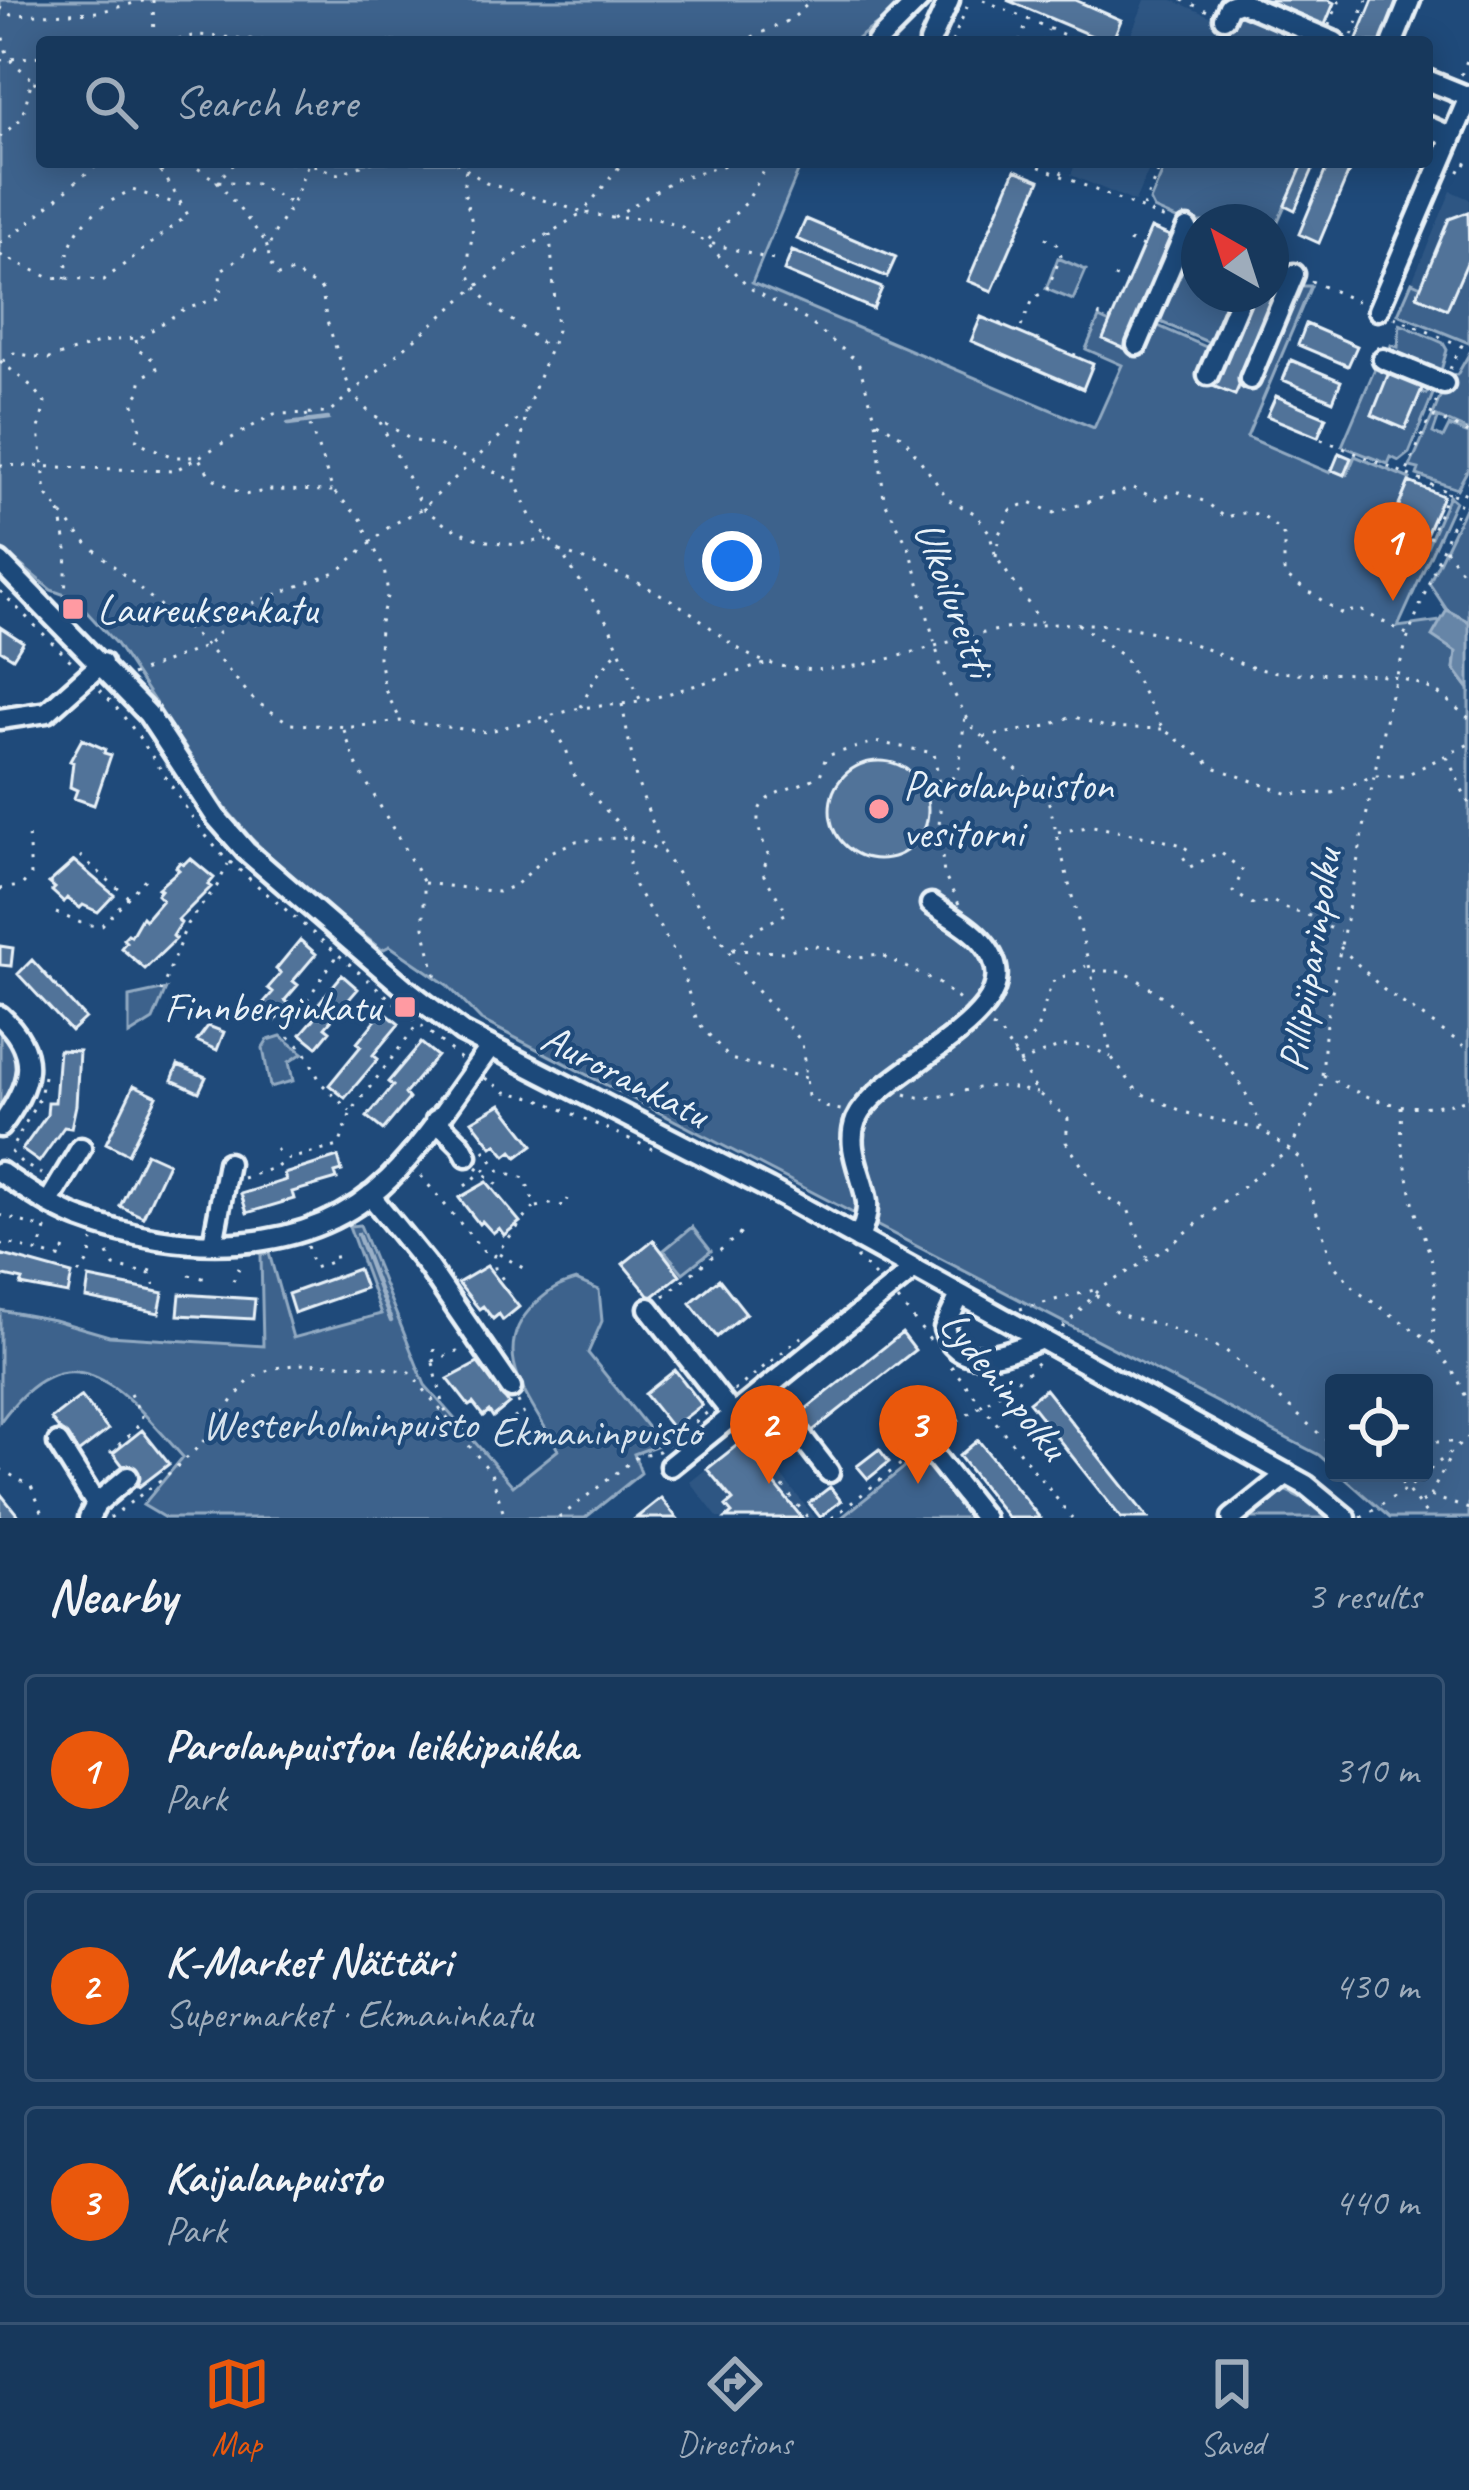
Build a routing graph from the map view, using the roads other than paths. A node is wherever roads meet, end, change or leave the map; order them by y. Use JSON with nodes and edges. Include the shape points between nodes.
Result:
{"nodes":[{"id":1,"x":919,"y":0,"type":"edge"},
{"id":2,"x":949,"y":0,"type":"edge"},
{"id":3,"x":1410,"y":0,"type":"edge"},
{"id":4,"x":1224,"y":18,"type":"road end"},
{"id":5,"x":883,"y":36,"type":"edge"},
{"id":6,"x":933,"y":36,"type":"edge"},
{"id":7,"x":1320,"y":36,"type":"edge"},
{"id":8,"x":1395,"y":36,"type":"edge"},
{"id":9,"x":1433,"y":82,"type":"edge"},
{"id":10,"x":1469,"y":97,"type":"edge"},
{"id":11,"x":1460,"y":126,"type":"edge"},
{"id":12,"x":1181,"y":242,"type":"edge"},
{"id":13,"x":1294,"y":274,"type":"dead end"},
{"id":14,"x":1378,"y":310,"type":"dead end"},
{"id":15,"x":1234,"y":312,"type":"edge"},
{"id":16,"x":1137,"y":345,"type":"dead end"},
{"id":17,"x":1383,"y":359,"type":"dead end"},
{"id":18,"x":1208,"y":375,"type":"dead end"},
{"id":19,"x":1250,"y":379,"type":"dead end"},
{"id":20,"x":1444,"y":384,"type":"road end"},
{"id":21,"x":0,"y":562,"type":"edge"},
{"id":22,"x":95,"y":670,"type":"junction"},
{"id":23,"x":0,"y":719,"type":"edge"},
{"id":24,"x":931,"y":904,"type":"dead end"},
{"id":25,"x":0,"y":1016,"type":"edge"},
{"id":26,"x":489,"y":1049,"type":"junction"},
{"id":27,"x":436,"y":1120,"type":"junction"},
{"id":28,"x":0,"y":1127,"type":"edge"},
{"id":29,"x":81,"y":1148,"type":"dead end"},
{"id":30,"x":474,"y":1151,"type":"road end"},
{"id":31,"x":226,"y":1171,"type":"road end"},
{"id":32,"x":0,"y":1172,"type":"edge"},
{"id":33,"x":370,"y":1195,"type":"junction"},
{"id":34,"x":48,"y":1203,"type":"junction"},
{"id":35,"x":213,"y":1244,"type":"junction"},
{"id":36,"x":851,"y":1244,"type":"junction"},
{"id":37,"x":914,"y":1269,"type":"junction"},
{"id":38,"x":960,"y":1295,"type":"junction"},
{"id":39,"x":649,"y":1309,"type":"road end"},
{"id":40,"x":1040,"y":1340,"type":"junction"},
{"id":41,"x":512,"y":1388,"type":"dead end"},
{"id":42,"x":765,"y":1389,"type":"junction"},
{"id":43,"x":728,"y":1411,"type":"junction"},
{"id":44,"x":58,"y":1443,"type":"dead end"},
{"id":45,"x":926,"y":1445,"type":"dead end"},
{"id":46,"x":664,"y":1459,"type":"road end"},
{"id":47,"x":829,"y":1472,"type":"dead end"},
{"id":48,"x":1287,"y":1474,"type":"junction"},
{"id":49,"x":128,"y":1477,"type":"dead end"},
{"id":50,"x":1341,"y":1512,"type":"edge"},
{"id":51,"x":98,"y":1513,"type":"edge"},
{"id":52,"x":984,"y":1518,"type":"edge"},
{"id":53,"x":1232,"y":1518,"type":"edge"}],
"edges":[{"from":1,"to":5,"type":"street"},
{"from":2,"to":6,"type":"street"},
{"from":3,"to":8,"type":"street"},
{"from":4,"to":7,"type":"street","via":[[1240,2]]},
{"from":9,"to":10,"type":"street"},
{"from":10,"to":11,"type":"street"},
{"from":11,"to":14,"type":"street"},
{"from":12,"to":16,"type":"street"},
{"from":13,"to":19,"type":"street"},
{"from":15,"to":18,"type":"street"},
{"from":17,"to":20,"type":"street"},
{"from":21,"to":22,"type":"street","name":"Aurorankatu"},
{"from":22,"to":23,"type":"street","via":[[47,712]]},
{"from":22,"to":26,"type":"street","name":"Aurorankatu","via":[[159,727],[246,851]]},
{"from":24,"to":36,"type":"street","via":[[985,944],[995,991],[977,1017],[860,1113],[852,1140],[868,1208]]},
{"from":25,"to":28,"type":"street","via":[[21,1040],[28,1069]]},
{"from":26,"to":27,"type":"street"},
{"from":26,"to":36,"type":"street","name":"Aurorankatu","via":[[646,1126]]},
{"from":27,"to":30,"type":"street"},
{"from":27,"to":33,"type":"street"},
{"from":29,"to":34,"type":"street"},
{"from":31,"to":35,"type":"street"},
{"from":32,"to":34,"type":"street"},
{"from":33,"to":35,"type":"street","via":[[278,1238]]},
{"from":33,"to":41,"type":"street"},
{"from":34,"to":35,"type":"street","via":[[115,1229]]},
{"from":36,"to":37,"type":"street","name":"Aurorankatu"},
{"from":37,"to":38,"type":"street","name":"Aurorankatu"},
{"from":37,"to":42,"type":"street"},
{"from":38,"to":40,"type":"street","name":"Aurorankatu"},
{"from":38,"to":40,"type":"street","via":[[944,1329],[956,1350],[992,1355]]},
{"from":39,"to":43,"type":"street"},
{"from":40,"to":48,"type":"street","name":"Aurorankatu"},
{"from":42,"to":43,"type":"street"},
{"from":42,"to":47,"type":"street"},
{"from":43,"to":46,"type":"street"},
{"from":44,"to":51,"type":"street"},
{"from":45,"to":52,"type":"street"},
{"from":48,"to":50,"type":"street","name":"Aurorankatu"},
{"from":48,"to":53,"type":"street"},
{"from":49,"to":51,"type":"street"}]}
